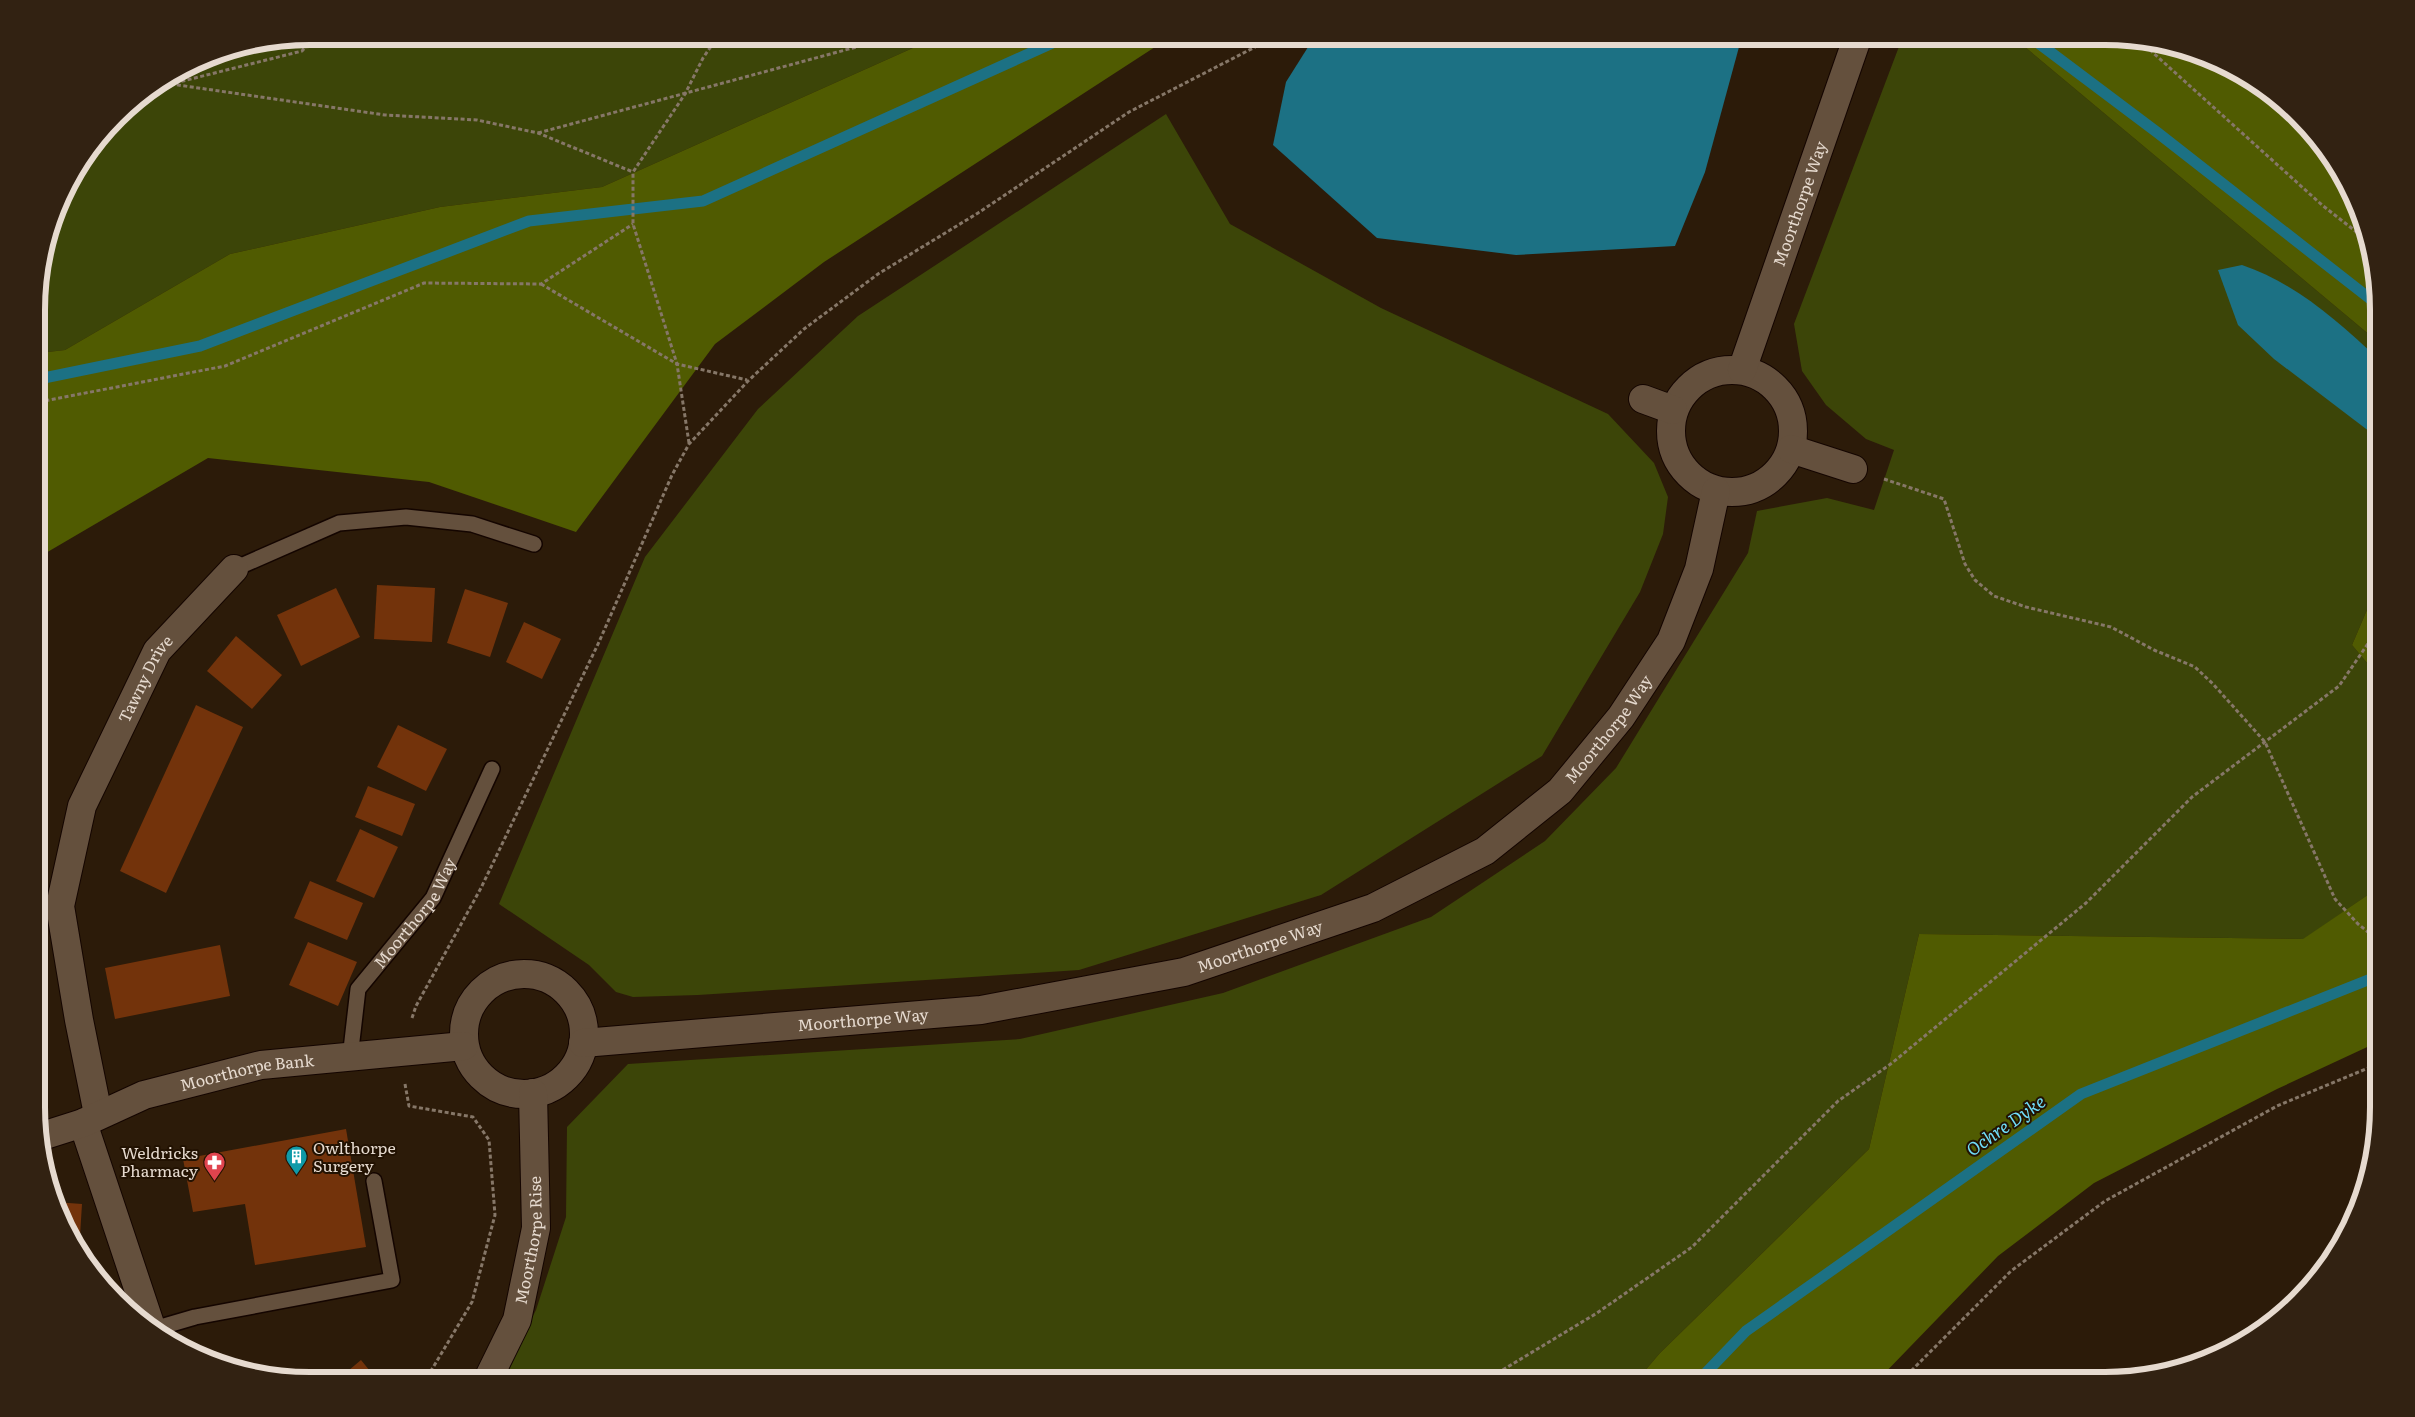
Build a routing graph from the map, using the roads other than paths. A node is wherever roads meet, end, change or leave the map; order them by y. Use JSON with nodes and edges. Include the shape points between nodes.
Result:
{"nodes":[{"id":1,"x":1855,"y":45,"type":"edge"},
{"id":2,"x":1742,"y":370,"type":"junction"},
{"id":3,"x":1643,"y":399,"type":"dead end"},
{"id":4,"x":1673,"y":410,"type":"junction"},
{"id":5,"x":1791,"y":449,"type":"junction"},
{"id":6,"x":1853,"y":469,"type":"road end"},
{"id":7,"x":1716,"y":491,"type":"junction"},
{"id":8,"x":534,"y":544,"type":"dead end"},
{"id":9,"x":234,"y":569,"type":"joint"},
{"id":10,"x":492,"y":769,"type":"dead end"},
{"id":11,"x":583,"y":1043,"type":"junction"},
{"id":12,"x":464,"y":1046,"type":"junction"},
{"id":13,"x":350,"y":1058,"type":"junction"},
{"id":14,"x":533,"y":1093,"type":"junction"},
{"id":15,"x":91,"y":1119,"type":"junction"},
{"id":16,"x":47,"y":1134,"type":"edge"},
{"id":17,"x":374,"y":1181,"type":"dead end"},
{"id":18,"x":148,"y":1316,"type":"edge"},
{"id":19,"x":163,"y":1327,"type":"edge"},
{"id":20,"x":491,"y":1372,"type":"edge"}],
"edges":[{"from":1,"to":2,"type":"street","name":"Moorthorpe Way"},
{"from":2,"to":4,"type":"street","via":[[1720,370],[1700,378],[1684,392]]},
{"from":2,"to":5,"type":"street","via":[[1764,378],[1780,393],[1794,427]]},
{"from":3,"to":4,"type":"street"},
{"from":4,"to":7,"type":"street","via":[[1670,430],[1673,452],[1696,482]]},
{"from":5,"to":6,"type":"street"},
{"from":5,"to":7,"type":"street","via":[[1774,476],[1756,488],[1735,493]]},
{"from":7,"to":11,"type":"street","name":"Moorthorpe Way","via":[[1699,569],[1671,641],[1621,717],[1560,791],[1485,851],[1373,908],[1184,972],[981,1010]]},
{"from":8,"to":9,"type":"lane","name":"Tawny Drive","via":[[472,524],[406,518],[339,523]]},
{"from":9,"to":15,"type":"street","name":"Tawny Drive","via":[[157,651],[82,806],[60,906]]},
{"from":10,"to":13,"type":"lane","name":"Moorthorpe Way","via":[[433,898],[358,989]]},
{"from":11,"to":12,"type":"street","via":[[582,1019],[573,999],[546,978],[525,973],[503,977],[485,987],[472,1003],[464,1025]]},
{"from":11,"to":14,"type":"street","via":[[577,1062],[564,1079],[546,1090]]},
{"from":12,"to":13,"type":"street","name":"Moorthorpe Bank"},
{"from":12,"to":14,"type":"street","via":[[472,1066],[493,1086],[512,1093]]},
{"from":13,"to":15,"type":"street","name":"Moorthorpe Bank","via":[[261,1065],[144,1095]]},
{"from":14,"to":20,"type":"street","name":"Moorthorpe Rise","via":[[536,1228],[517,1320]]},
{"from":15,"to":16,"type":"street","name":"Moorthorpe Bank"},
{"from":15,"to":18,"type":"street","name":"Tawny Drive"},
{"from":17,"to":19,"type":"lane","via":[[392,1280],[195,1317]]}]}
